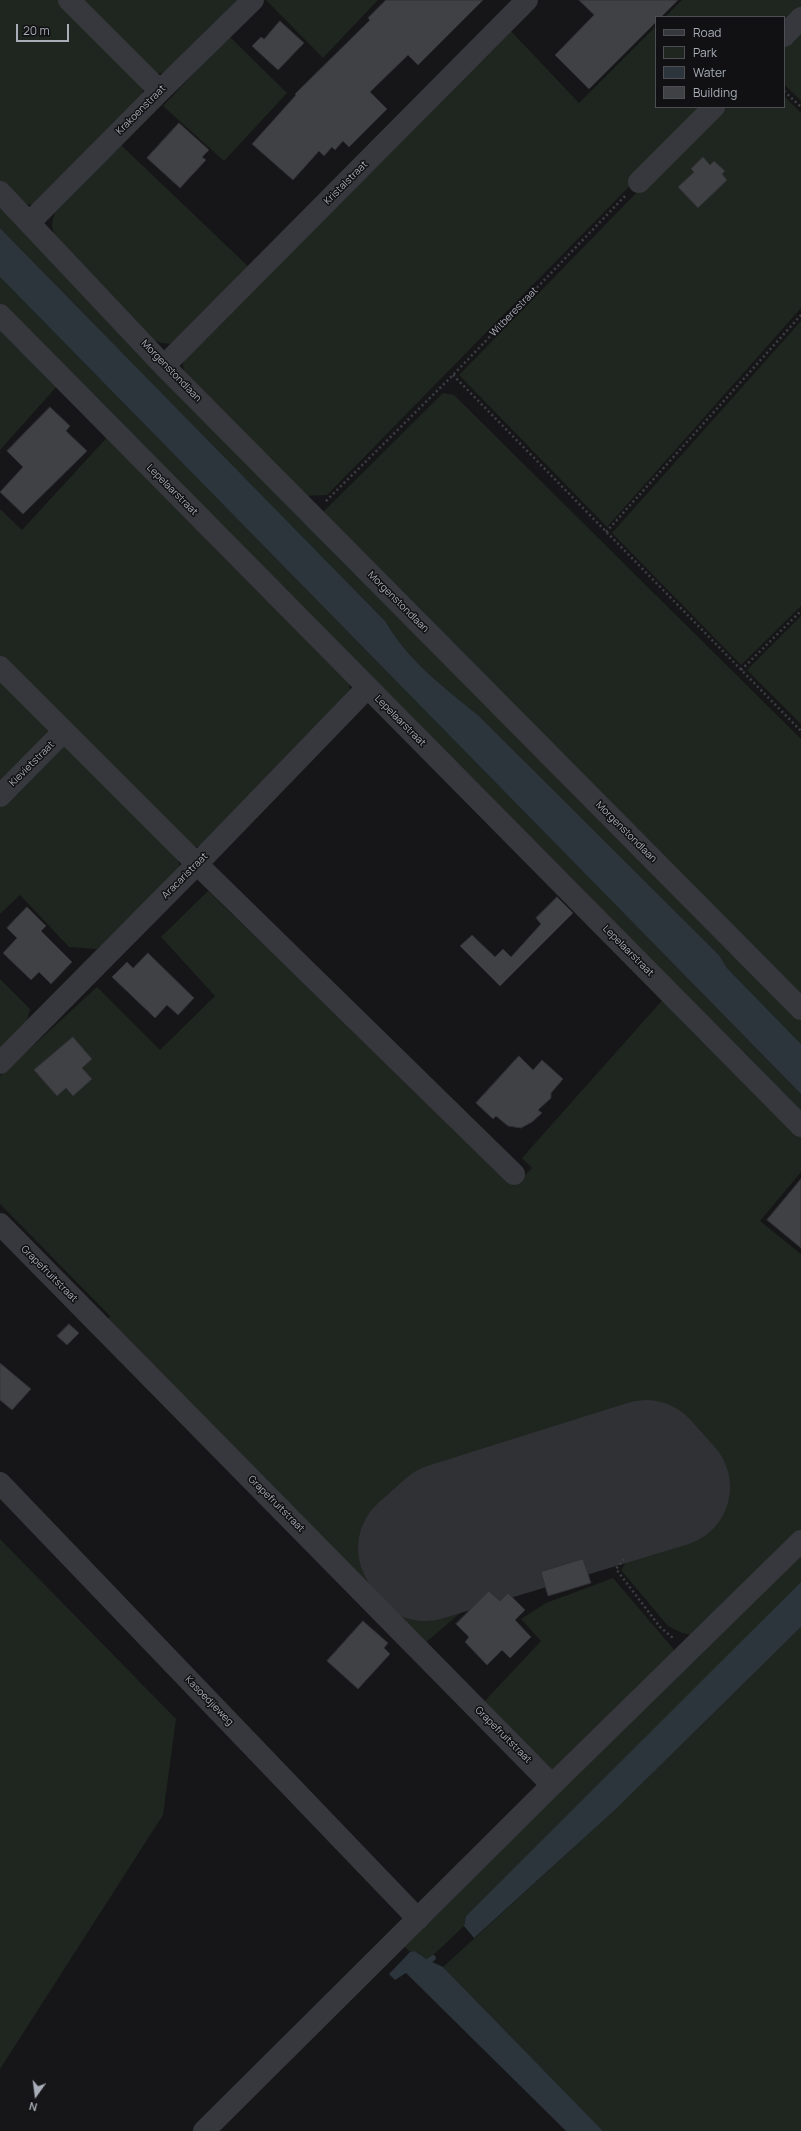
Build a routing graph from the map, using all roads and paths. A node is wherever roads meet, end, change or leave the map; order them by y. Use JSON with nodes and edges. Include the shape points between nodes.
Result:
{"nodes":[{"id":1,"x":69,"y":0,"type":"edge"},
{"id":2,"x":253,"y":0,"type":"edge"},
{"id":3,"x":527,"y":0,"type":"edge"},
{"id":4,"x":801,"y":18,"type":"edge"},
{"id":5,"x":785,"y":35,"type":"edge"},
{"id":6,"x":160,"y":91,"type":"junction"},
{"id":7,"x":785,"y":91,"type":"edge"},
{"id":8,"x":801,"y":107,"type":"edge"},
{"id":9,"x":713,"y":108,"type":"edge"},
{"id":10,"x":639,"y":182,"type":"joint"},
{"id":11,"x":0,"y":192,"type":"edge"},
{"id":12,"x":30,"y":222,"type":"junction"},
{"id":13,"x":801,"y":314,"type":"edge"},
{"id":14,"x":0,"y":315,"type":"edge"},
{"id":15,"x":164,"y":366,"type":"junction"},
{"id":16,"x":453,"y":375,"type":"junction"},
{"id":17,"x":312,"y":515,"type":"junction"},
{"id":18,"x":606,"y":532,"type":"junction"},
{"id":19,"x":801,"y":611,"type":"edge"},
{"id":20,"x":0,"y":667,"type":"edge"},
{"id":21,"x":741,"y":670,"type":"junction"},
{"id":22,"x":367,"y":688,"type":"junction"},
{"id":23,"x":801,"y":731,"type":"edge"},
{"id":24,"x":64,"y":732,"type":"junction"},
{"id":25,"x":0,"y":796,"type":"edge"},
{"id":26,"x":197,"y":864,"type":"junction"},
{"id":27,"x":801,"y":1009,"type":"edge"},
{"id":28,"x":0,"y":1063,"type":"edge"},
{"id":29,"x":801,"y":1126,"type":"edge"},
{"id":30,"x":514,"y":1174,"type":"dead end"},
{"id":31,"x":0,"y":1224,"type":"edge"},
{"id":32,"x":0,"y":1483,"type":"edge"},
{"id":33,"x":801,"y":1541,"type":"edge"},
{"id":34,"x":624,"y":1559,"type":"dead end"},
{"id":35,"x":688,"y":1652,"type":"junction"},
{"id":36,"x":552,"y":1785,"type":"junction"},
{"id":37,"x":418,"y":1919,"type":"junction"},
{"id":38,"x":204,"y":2131,"type":"edge"}],
"edges":[{"from":1,"to":6,"type":"street"},
{"from":2,"to":6,"type":"street","name":"Krakoenstraat"},
{"from":3,"to":15,"type":"street","name":"Kristalstraat"},
{"from":4,"to":5,"type":"street"},
{"from":6,"to":12,"type":"street","name":"Krakoenstraat"},
{"from":7,"to":8,"type":"path"},
{"from":9,"to":10,"type":"street"},
{"from":10,"to":16,"type":"path","name":"Witberestraat"},
{"from":11,"to":12,"type":"street","name":"Morgenstondlaan"},
{"from":12,"to":15,"type":"street","name":"Morgenstondlaan"},
{"from":13,"to":18,"type":"path"},
{"from":14,"to":22,"type":"street","name":"Lepelaarstraat"},
{"from":15,"to":17,"type":"street","name":"Morgenstondlaan"},
{"from":16,"to":17,"type":"path","name":"Witberestraat"},
{"from":16,"to":18,"type":"path"},
{"from":17,"to":27,"type":"street","name":"Morgenstondlaan"},
{"from":18,"to":21,"type":"path"},
{"from":19,"to":21,"type":"path"},
{"from":20,"to":24,"type":"street"},
{"from":21,"to":23,"type":"path"},
{"from":22,"to":26,"type":"street","name":"Aracaristraat"},
{"from":22,"to":29,"type":"street","name":"Lepelaarstraat"},
{"from":24,"to":25,"type":"street","name":"Kievietstraat"},
{"from":24,"to":26,"type":"street"},
{"from":26,"to":28,"type":"street","name":"Aracaristraat"},
{"from":26,"to":30,"type":"street"},
{"from":31,"to":36,"type":"street","name":"Grapefruitstraat"},
{"from":32,"to":37,"type":"street","name":"Kasoedjieweg"},
{"from":33,"to":35,"type":"street"},
{"from":34,"to":35,"type":"path","via":[[616,1569],[660,1626]]},
{"from":35,"to":36,"type":"street"},
{"from":36,"to":37,"type":"street"},
{"from":37,"to":38,"type":"street"}]}
